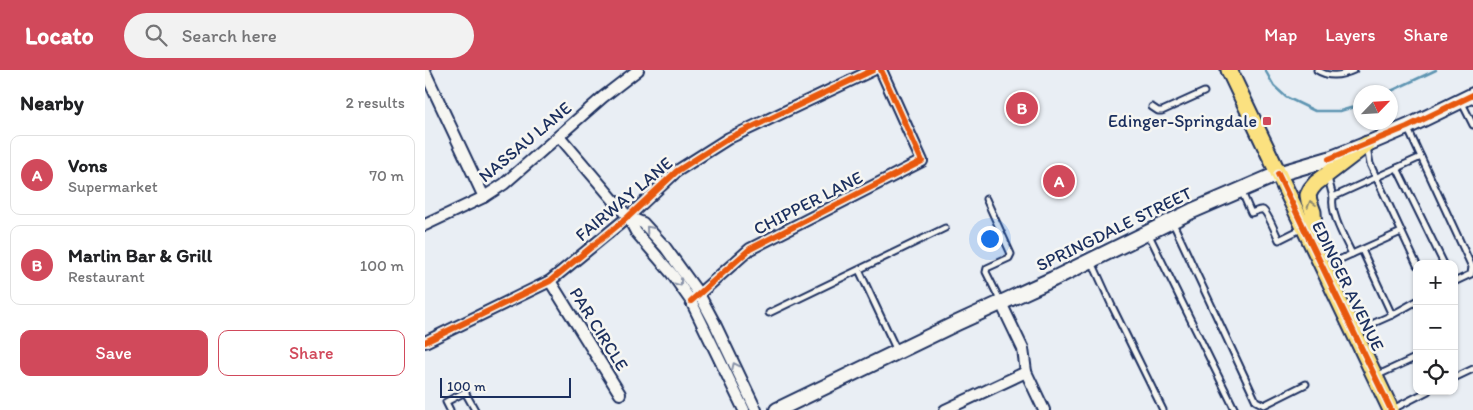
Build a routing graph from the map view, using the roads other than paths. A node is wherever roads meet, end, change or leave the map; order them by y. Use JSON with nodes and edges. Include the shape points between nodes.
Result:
{"nodes":[{"id":1,"x":638,"y":70,"type":"edge"},
{"id":2,"x":873,"y":70,"type":"edge"},
{"id":3,"x":881,"y":70,"type":"edge"},
{"id":4,"x":1229,"y":70,"type":"edge"},
{"id":5,"x":1317,"y":70,"type":"edge"},
{"id":6,"x":1354,"y":70,"type":"edge"},
{"id":7,"x":425,"y":72,"type":"edge"},
{"id":8,"x":1204,"y":92,"type":"dead end"},
{"id":9,"x":1467,"y":98,"type":"edge"},
{"id":10,"x":1152,"y":107,"type":"dead end"},
{"id":11,"x":1473,"y":125,"type":"edge"},
{"id":12,"x":1407,"y":127,"type":"junction"},
{"id":13,"x":559,"y":136,"type":"junction"},
{"id":14,"x":1367,"y":144,"type":"junction"},
{"id":15,"x":1421,"y":156,"type":"junction"},
{"id":16,"x":1397,"y":168,"type":"junction"},
{"id":17,"x":1278,"y":174,"type":"junction"},
{"id":18,"x":1327,"y":175,"type":"junction"},
{"id":19,"x":1376,"y":178,"type":"junction"},
{"id":20,"x":1241,"y":190,"type":"junction"},
{"id":21,"x":484,"y":197,"type":"junction"},
{"id":22,"x":1333,"y":197,"type":"junction"},
{"id":23,"x":986,"y":199,"type":"dead end"},
{"id":24,"x":628,"y":217,"type":"junction"},
{"id":25,"x":1171,"y":221,"type":"junction"},
{"id":26,"x":425,"y":225,"type":"edge"},
{"id":27,"x":945,"y":228,"type":"dead end"},
{"id":28,"x":1304,"y":228,"type":"junction"},
{"id":29,"x":1148,"y":232,"type":"junction"},
{"id":30,"x":1401,"y":232,"type":"junction"},
{"id":31,"x":1362,"y":250,"type":"junction"},
{"id":32,"x":1315,"y":252,"type":"junction"},
{"id":33,"x":1352,"y":254,"type":"junction"},
{"id":34,"x":1092,"y":260,"type":"junction"},
{"id":35,"x":1415,"y":260,"type":"edge"},
{"id":36,"x":1442,"y":260,"type":"edge"},
{"id":37,"x":1323,"y":267,"type":"junction"},
{"id":38,"x":859,"y":270,"type":"junction"},
{"id":39,"x":1458,"y":280,"type":"edge"},
{"id":40,"x":550,"y":281,"type":"junction"},
{"id":41,"x":695,"y":297,"type":"junction"},
{"id":42,"x":1001,"y":303,"type":"junction"},
{"id":43,"x":1413,"y":303,"type":"edge"},
{"id":44,"x":769,"y":314,"type":"dead end"},
{"id":45,"x":1392,"y":315,"type":"junction"},
{"id":46,"x":1354,"y":332,"type":"junction"},
{"id":47,"x":425,"y":342,"type":"edge"},
{"id":48,"x":898,"y":352,"type":"junction"},
{"id":49,"x":1413,"y":359,"type":"edge"},
{"id":50,"x":1473,"y":369,"type":"edge"},
{"id":51,"x":1026,"y":372,"type":"junction"},
{"id":52,"x":1375,"y":376,"type":"junction"},
{"id":53,"x":1458,"y":376,"type":"edge"},
{"id":54,"x":1306,"y":384,"type":"dead end"},
{"id":55,"x":620,"y":394,"type":"dead end"},
{"id":56,"x":1420,"y":395,"type":"edge"},
{"id":57,"x":450,"y":410,"type":"edge"},
{"id":58,"x":475,"y":410,"type":"edge"},
{"id":59,"x":744,"y":410,"type":"edge"},
{"id":60,"x":756,"y":410,"type":"edge"},
{"id":61,"x":777,"y":410,"type":"edge"},
{"id":62,"x":945,"y":410,"type":"edge"},
{"id":63,"x":1044,"y":410,"type":"edge"},
{"id":64,"x":1163,"y":410,"type":"edge"},
{"id":65,"x":1235,"y":410,"type":"edge"},
{"id":66,"x":1391,"y":410,"type":"edge"}],
"edges":[{"from":1,"to":13,"type":"street","name":"NASSAU LANE"},
{"from":2,"to":24,"type":"street","name":"FAIRWAY LANE","via":[[729,138],[677,171]]},
{"from":3,"to":41,"type":"street","name":"CHIPPER LANE","via":[[922,161],[750,250]]},
{"from":4,"to":17,"type":"main road","name":"EDINGER AVENUE"},
{"from":5,"to":6,"type":"lane","via":[[1330,76]]},
{"from":7,"to":21,"type":"street"},
{"from":8,"to":10,"type":"lane","via":[[1162,111]]},
{"from":9,"to":11,"type":"lane"},
{"from":9,"to":12,"type":"main road","name":"SPRINGDALE STREET"},
{"from":12,"to":14,"type":"main road","name":"SPRINGDALE STREET"},
{"from":12,"to":15,"type":"lane"},
{"from":13,"to":21,"type":"street","name":"NASSAU LANE","via":[[504,184]]},
{"from":13,"to":24,"type":"street"},
{"from":14,"to":17,"type":"main road","name":"SPRINGDALE STREET"},
{"from":14,"to":18,"type":"main road"},
{"from":14,"to":19,"type":"lane"},
{"from":15,"to":16,"type":"lane"},
{"from":15,"to":39,"type":"lane","via":[[1472,267],[1471,274]]},
{"from":16,"to":19,"type":"lane"},
{"from":16,"to":36,"type":"lane"},
{"from":17,"to":20,"type":"main road","name":"SPRINGDALE STREET"},
{"from":17,"to":28,"type":"main road","name":"EDINGER AVENUE"},
{"from":18,"to":22,"type":"lane"},
{"from":32,"to":18,"type":"main road","one_way":true,"via":[[1313,212],[1308,195]]},
{"from":19,"to":22,"type":"lane"},
{"from":19,"to":30,"type":"lane"},
{"from":20,"to":25,"type":"main road","name":"SPRINGDALE STREET"},
{"from":20,"to":28,"type":"lane","via":[[1251,213],[1262,210],[1266,213],[1279,240]]},
{"from":21,"to":26,"type":"street","name":"NASSAU LANE"},
{"from":22,"to":33,"type":"lane","via":[[1339,226]]},
{"from":23,"to":42,"type":"lane","via":[[1011,254],[987,268],[986,272]]},
{"from":24,"to":40,"type":"street","name":"FAIRWAY LANE"},
{"from":24,"to":41,"type":"street","via":[[636,232]]},
{"from":25,"to":29,"type":"main road","name":"SPRINGDALE STREET"},
{"from":25,"to":54,"type":"lane","via":[[1256,401],[1264,405]]},
{"from":27,"to":38,"type":"lane"},
{"from":28,"to":32,"type":"main road","name":"EDINGER AVENUE"},
{"from":29,"to":34,"type":"main road","name":"SPRINGDALE STREET"},
{"from":29,"to":65,"type":"lane"},
{"from":30,"to":31,"type":"lane"},
{"from":30,"to":35,"type":"lane"},
{"from":31,"to":33,"type":"lane"},
{"from":31,"to":45,"type":"lane"},
{"from":32,"to":37,"type":"main road","name":"EDINGER AVENUE"},
{"from":33,"to":37,"type":"lane"},
{"from":34,"to":42,"type":"main road","name":"SPRINGDALE STREET"},
{"from":34,"to":64,"type":"lane"},
{"from":37,"to":46,"type":"main road","name":"EDINGER AVENUE"},
{"from":38,"to":44,"type":"lane"},
{"from":38,"to":48,"type":"lane"},
{"from":40,"to":47,"type":"street","name":"FAIRWAY LANE"},
{"from":40,"to":55,"type":"street","name":"PAR CIRCLE"},
{"from":41,"to":59,"type":"street"},
{"from":60,"to":41,"type":"street","one_way":true,"via":[[714,322]]},
{"from":42,"to":48,"type":"main road","name":"SPRINGDALE STREET"},
{"from":42,"to":51,"type":"street","via":[[1023,349]]},
{"from":43,"to":45,"type":"lane"},
{"from":45,"to":46,"type":"lane"},
{"from":46,"to":52,"type":"main road","name":"EDINGER AVENUE"},
{"from":48,"to":61,"type":"main road","name":"SPRINGDALE STREET"},
{"from":49,"to":52,"type":"lane"},
{"from":50,"to":53,"type":"lane"},
{"from":51,"to":62,"type":"street"},
{"from":51,"to":63,"type":"street"},
{"from":52,"to":66,"type":"main road","name":"EDINGER AVENUE"},
{"from":56,"to":66,"type":"lane"},
{"from":57,"to":58,"type":"lane","via":[[446,402],[465,392]]}]}
